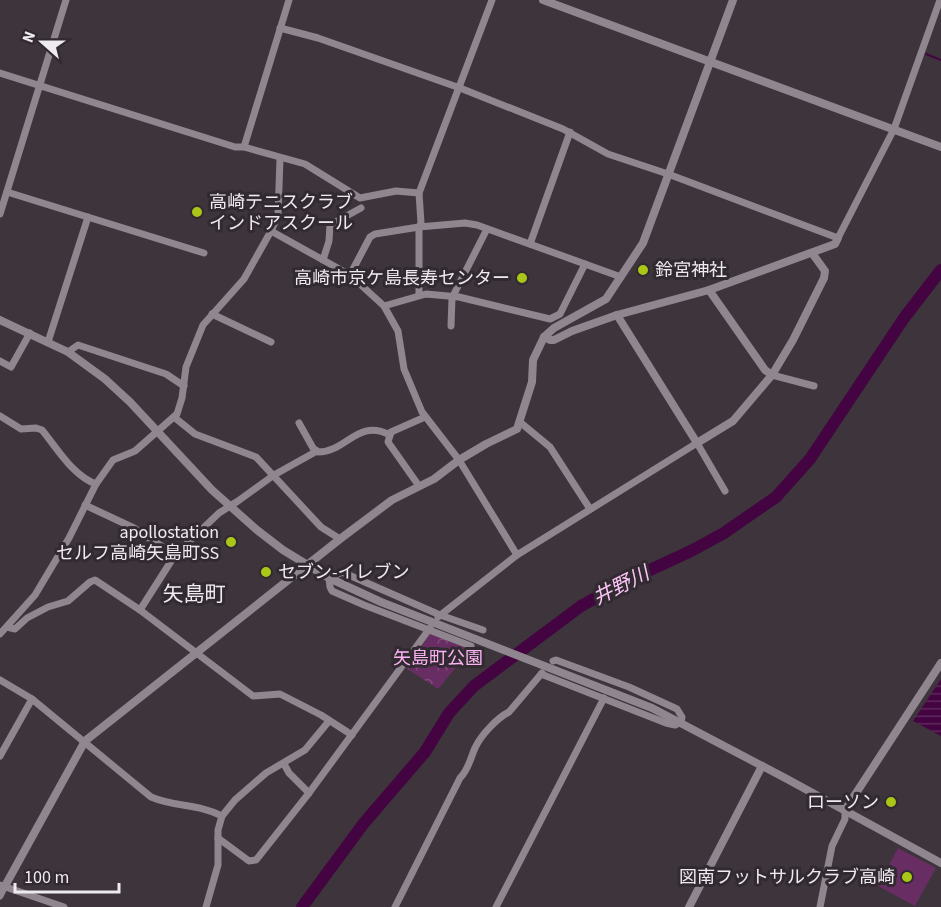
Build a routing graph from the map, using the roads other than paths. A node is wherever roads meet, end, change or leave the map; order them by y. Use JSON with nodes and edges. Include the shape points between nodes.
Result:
{"nodes":[{"id":1,"x":66,"y":0,"type":"edge"},
{"id":2,"x":290,"y":0,"type":"edge"},
{"id":3,"x":492,"y":0,"type":"edge"},
{"id":4,"x":543,"y":0,"type":"edge"},
{"id":5,"x":733,"y":0,"type":"edge"},
{"id":6,"x":940,"y":0,"type":"edge"},
{"id":7,"x":280,"y":28,"type":"junction"},
{"id":8,"x":710,"y":62,"type":"junction"},
{"id":9,"x":0,"y":73,"type":"edge"},
{"id":10,"x":40,"y":85,"type":"junction"},
{"id":11,"x":460,"y":88,"type":"junction"},
{"id":12,"x":894,"y":129,"type":"junction"},
{"id":13,"x":570,"y":132,"type":"junction"},
{"id":14,"x":244,"y":147,"type":"junction"},
{"id":15,"x":941,"y":147,"type":"edge"},
{"id":16,"x":280,"y":159,"type":"junction"},
{"id":17,"x":668,"y":174,"type":"junction"},
{"id":18,"x":7,"y":192,"type":"junction"},
{"id":19,"x":419,"y":193,"type":"junction"},
{"id":20,"x":361,"y":208,"type":"dead end"},
{"id":21,"x":0,"y":214,"type":"edge"},
{"id":22,"x":88,"y":217,"type":"junction"},
{"id":23,"x":419,"y":227,"type":"junction"},
{"id":24,"x":487,"y":229,"type":"junction"},
{"id":25,"x":271,"y":231,"type":"junction"},
{"id":26,"x":838,"y":238,"type":"junction"},
{"id":27,"x":530,"y":244,"type":"junction"},
{"id":28,"x":204,"y":253,"type":"dead end"},
{"id":29,"x":812,"y":253,"type":"junction"},
{"id":30,"x":323,"y":260,"type":"junction"},
{"id":31,"x":585,"y":264,"type":"junction"},
{"id":32,"x":350,"y":275,"type":"junction"},
{"id":33,"x":621,"y":277,"type":"junction"},
{"id":34,"x":709,"y":290,"type":"junction"},
{"id":35,"x":419,"y":294,"type":"junction"},
{"id":36,"x":452,"y":298,"type":"junction"},
{"id":37,"x":384,"y":306,"type":"junction"},
{"id":38,"x":212,"y":314,"type":"junction"},
{"id":39,"x":617,"y":315,"type":"junction"},
{"id":40,"x":0,"y":320,"type":"edge"},
{"id":41,"x":451,"y":326,"type":"dead end"},
{"id":42,"x":30,"y":333,"type":"junction"},
{"id":43,"x":544,"y":337,"type":"junction"},
{"id":44,"x":48,"y":342,"type":"junction"},
{"id":45,"x":271,"y":342,"type":"dead end"},
{"id":46,"x":68,"y":352,"type":"junction"},
{"id":47,"x":0,"y":361,"type":"edge"},
{"id":48,"x":772,"y":375,"type":"junction"},
{"id":49,"x":184,"y":386,"type":"junction"},
{"id":50,"x":814,"y":386,"type":"dead end"},
{"id":51,"x":0,"y":416,"type":"edge"},
{"id":52,"x":174,"y":417,"type":"junction"},
{"id":53,"x":425,"y":417,"type":"junction"},
{"id":54,"x":299,"y":423,"type":"dead end"},
{"id":55,"x":521,"y":423,"type":"junction"},
{"id":56,"x":158,"y":431,"type":"junction"},
{"id":57,"x":390,"y":435,"type":"junction"},
{"id":58,"x":697,"y":443,"type":"junction"},
{"id":59,"x":317,"y":451,"type":"junction"},
{"id":60,"x":459,"y":460,"type":"junction"},
{"id":61,"x":274,"y":475,"type":"junction"},
{"id":62,"x":96,"y":484,"type":"junction"},
{"id":63,"x":419,"y":486,"type":"junction"},
{"id":64,"x":725,"y":491,"type":"dead end"},
{"id":65,"x":85,"y":505,"type":"junction"},
{"id":66,"x":229,"y":505,"type":"junction"},
{"id":67,"x":590,"y":509,"type":"junction"},
{"id":68,"x":340,"y":539,"type":"junction"},
{"id":69,"x":175,"y":555,"type":"junction"},
{"id":70,"x":517,"y":555,"type":"junction"},
{"id":71,"x":308,"y":565,"type":"junction"},
{"id":72,"x":329,"y":578,"type":"junction"},
{"id":73,"x":140,"y":610,"type":"junction"},
{"id":74,"x":439,"y":616,"type":"junction"},
{"id":75,"x":7,"y":627,"type":"junction"},
{"id":76,"x":429,"y":629,"type":"junction"},
{"id":77,"x":483,"y":630,"type":"dead end"},
{"id":78,"x":0,"y":634,"type":"edge"},
{"id":79,"x":471,"y":646,"type":"dead end"},
{"id":80,"x":196,"y":653,"type":"junction"},
{"id":81,"x":553,"y":662,"type":"dead end"},
{"id":82,"x":941,"y":663,"type":"edge"},
{"id":83,"x":0,"y":680,"type":"edge"},
{"id":84,"x":604,"y":698,"type":"junction"},
{"id":85,"x":32,"y":699,"type":"junction"},
{"id":86,"x":329,"y":721,"type":"junction"},
{"id":87,"x":681,"y":722,"type":"junction"},
{"id":88,"x":352,"y":735,"type":"junction"},
{"id":89,"x":85,"y":741,"type":"junction"},
{"id":90,"x":0,"y":756,"type":"edge"},
{"id":91,"x":284,"y":764,"type":"junction"},
{"id":92,"x":762,"y":766,"type":"junction"},
{"id":93,"x":309,"y":793,"type":"junction"},
{"id":94,"x":845,"y":810,"type":"junction"},
{"id":95,"x":222,"y":816,"type":"junction"},
{"id":96,"x":218,"y":838,"type":"junction"},
{"id":97,"x":941,"y":863,"type":"edge"},
{"id":98,"x":3,"y":885,"type":"edge"},
{"id":99,"x":0,"y":896,"type":"edge"},
{"id":100,"x":64,"y":907,"type":"edge"},
{"id":101,"x":206,"y":907,"type":"edge"},
{"id":102,"x":394,"y":907,"type":"edge"},
{"id":103,"x":496,"y":907,"type":"edge"},
{"id":104,"x":689,"y":907,"type":"edge"},
{"id":105,"x":820,"y":907,"type":"edge"}],
"edges":[{"from":1,"to":10,"type":"street"},
{"from":2,"to":7,"type":"street"},
{"from":3,"to":11,"type":"street"},
{"from":4,"to":8,"type":"street"},
{"from":5,"to":8,"type":"street"},
{"from":6,"to":12,"type":"street"},
{"from":7,"to":11,"type":"street"},
{"from":7,"to":14,"type":"street"},
{"from":8,"to":12,"type":"street"},
{"from":8,"to":17,"type":"street"},
{"from":9,"to":10,"type":"street"},
{"from":10,"to":14,"type":"street"},
{"from":10,"to":18,"type":"street"},
{"from":11,"to":13,"type":"street"},
{"from":11,"to":19,"type":"street"},
{"from":12,"to":15,"type":"street"},
{"from":12,"to":26,"type":"street"},
{"from":13,"to":17,"type":"street","via":[[608,154]]},
{"from":13,"to":27,"type":"street"},
{"from":14,"to":16,"type":"street","via":[[272,153]]},
{"from":16,"to":19,"type":"street","via":[[305,164],[360,198],[396,191]]},
{"from":16,"to":25,"type":"street","via":[[278,215]]},
{"from":17,"to":26,"type":"street"},
{"from":17,"to":33,"type":"street","via":[[643,243]]},
{"from":18,"to":21,"type":"street"},
{"from":18,"to":22,"type":"street"},
{"from":19,"to":23,"type":"street"},
{"from":20,"to":30,"type":"street","via":[[330,225]]},
{"from":22,"to":28,"type":"street"},
{"from":22,"to":44,"type":"street"},
{"from":23,"to":24,"type":"street","via":[[465,223]]},
{"from":23,"to":32,"type":"street","via":[[370,237]]},
{"from":23,"to":35,"type":"street"},
{"from":24,"to":27,"type":"street"},
{"from":24,"to":36,"type":"street"},
{"from":25,"to":30,"type":"street"},
{"from":25,"to":38,"type":"street","via":[[244,279]]},
{"from":26,"to":29,"type":"street","via":[[835,244]]},
{"from":27,"to":31,"type":"street"},
{"from":29,"to":34,"type":"street"},
{"from":29,"to":48,"type":"street","via":[[825,271],[824,278]]},
{"from":30,"to":32,"type":"street"},
{"from":31,"to":33,"type":"street"},
{"from":31,"to":36,"type":"street","via":[[560,314],[550,320]]},
{"from":32,"to":37,"type":"street"},
{"from":33,"to":43,"type":"street","via":[[606,299],[554,327]]},
{"from":34,"to":39,"type":"street"},
{"from":34,"to":48,"type":"street"},
{"from":35,"to":36,"type":"street"},
{"from":35,"to":37,"type":"street"},
{"from":36,"to":41,"type":"street"},
{"from":37,"to":53,"type":"street","via":[[398,331],[404,369]]},
{"from":38,"to":45,"type":"street"},
{"from":38,"to":49,"type":"street","via":[[203,325],[186,367]]},
{"from":39,"to":43,"type":"street","via":[[554,340]]},
{"from":39,"to":58,"type":"street"},
{"from":40,"to":42,"type":"street"},
{"from":42,"to":44,"type":"street"},
{"from":42,"to":47,"type":"street","via":[[11,367]]},
{"from":43,"to":55,"type":"street","via":[[533,360],[532,382]]},
{"from":44,"to":46,"type":"street"},
{"from":46,"to":49,"type":"street","via":[[78,345],[166,374]]},
{"from":46,"to":56,"type":"street","via":[[105,380]]},
{"from":48,"to":50,"type":"street"},
{"from":48,"to":58,"type":"street","via":[[733,421]]},
{"from":49,"to":52,"type":"street"},
{"from":51,"to":62,"type":"street","via":[[21,429],[42,430],[79,473]]},
{"from":52,"to":56,"type":"street"},
{"from":52,"to":61,"type":"street","via":[[195,434],[256,457]]},
{"from":53,"to":57,"type":"street"},
{"from":53,"to":60,"type":"street"},
{"from":54,"to":59,"type":"street"},
{"from":55,"to":60,"type":"street","via":[[513,432]]},
{"from":55,"to":67,"type":"street","via":[[550,447]]},
{"from":56,"to":62,"type":"street","via":[[135,451],[114,460]]},
{"from":56,"to":66,"type":"street"},
{"from":57,"to":59,"type":"street","via":[[370,429],[332,451]]},
{"from":57,"to":63,"type":"street","via":[[388,442]]},
{"from":58,"to":64,"type":"street"},
{"from":58,"to":67,"type":"street"},
{"from":59,"to":61,"type":"street"},
{"from":60,"to":63,"type":"street"},
{"from":60,"to":70,"type":"street"},
{"from":61,"to":66,"type":"street"},
{"from":61,"to":68,"type":"street","via":[[321,527]]},
{"from":62,"to":65,"type":"street"},
{"from":63,"to":68,"type":"street","via":[[392,500]]},
{"from":65,"to":69,"type":"street","via":[[129,525]]},
{"from":65,"to":75,"type":"street","via":[[35,595]]},
{"from":66,"to":69,"type":"street"},
{"from":66,"to":71,"type":"street","via":[[256,530]]},
{"from":67,"to":70,"type":"street"},
{"from":68,"to":71,"type":"street"},
{"from":69,"to":73,"type":"street"},
{"from":70,"to":74,"type":"street"},
{"from":71,"to":72,"type":"street"},
{"from":71,"to":80,"type":"street"},
{"from":72,"to":74,"type":"street","via":[[342,572]]},
{"from":72,"to":76,"type":"street","via":[[332,591]]},
{"from":72,"to":87,"type":"street"},
{"from":73,"to":75,"type":"street","via":[[92,580],[68,601],[27,618],[15,629]]},
{"from":73,"to":80,"type":"street"},
{"from":74,"to":77,"type":"street"},
{"from":75,"to":78,"type":"street"},
{"from":76,"to":79,"type":"street"},
{"from":76,"to":88,"type":"street"},
{"from":80,"to":86,"type":"street","via":[[254,696],[280,694]]},
{"from":80,"to":89,"type":"street"},
{"from":81,"to":87,"type":"street","via":[[629,687],[677,709]]},
{"from":82,"to":94,"type":"street"},
{"from":83,"to":85,"type":"street"},
{"from":84,"to":87,"type":"street","via":[[666,723]]},
{"from":84,"to":102,"type":"street","via":[[542,674],[476,745],[466,772]]},
{"from":84,"to":103,"type":"street"},
{"from":85,"to":89,"type":"street"},
{"from":85,"to":90,"type":"street"},
{"from":86,"to":88,"type":"street"},
{"from":86,"to":91,"type":"street","via":[[305,750]]},
{"from":87,"to":92,"type":"street"},
{"from":88,"to":93,"type":"street"},
{"from":89,"to":95,"type":"street","via":[[151,797]]},
{"from":89,"to":98,"type":"street"},
{"from":91,"to":93,"type":"street"},
{"from":91,"to":95,"type":"street","via":[[266,773]]},
{"from":92,"to":94,"type":"street"},
{"from":92,"to":104,"type":"street"},
{"from":93,"to":96,"type":"street","via":[[256,860],[249,861]]},
{"from":94,"to":97,"type":"street"},
{"from":94,"to":105,"type":"street","via":[[845,819],[832,846]]},
{"from":95,"to":96,"type":"street"},
{"from":96,"to":101,"type":"street","via":[[218,865]]},
{"from":98,"to":99,"type":"street"},
{"from":98,"to":100,"type":"street"}]}
